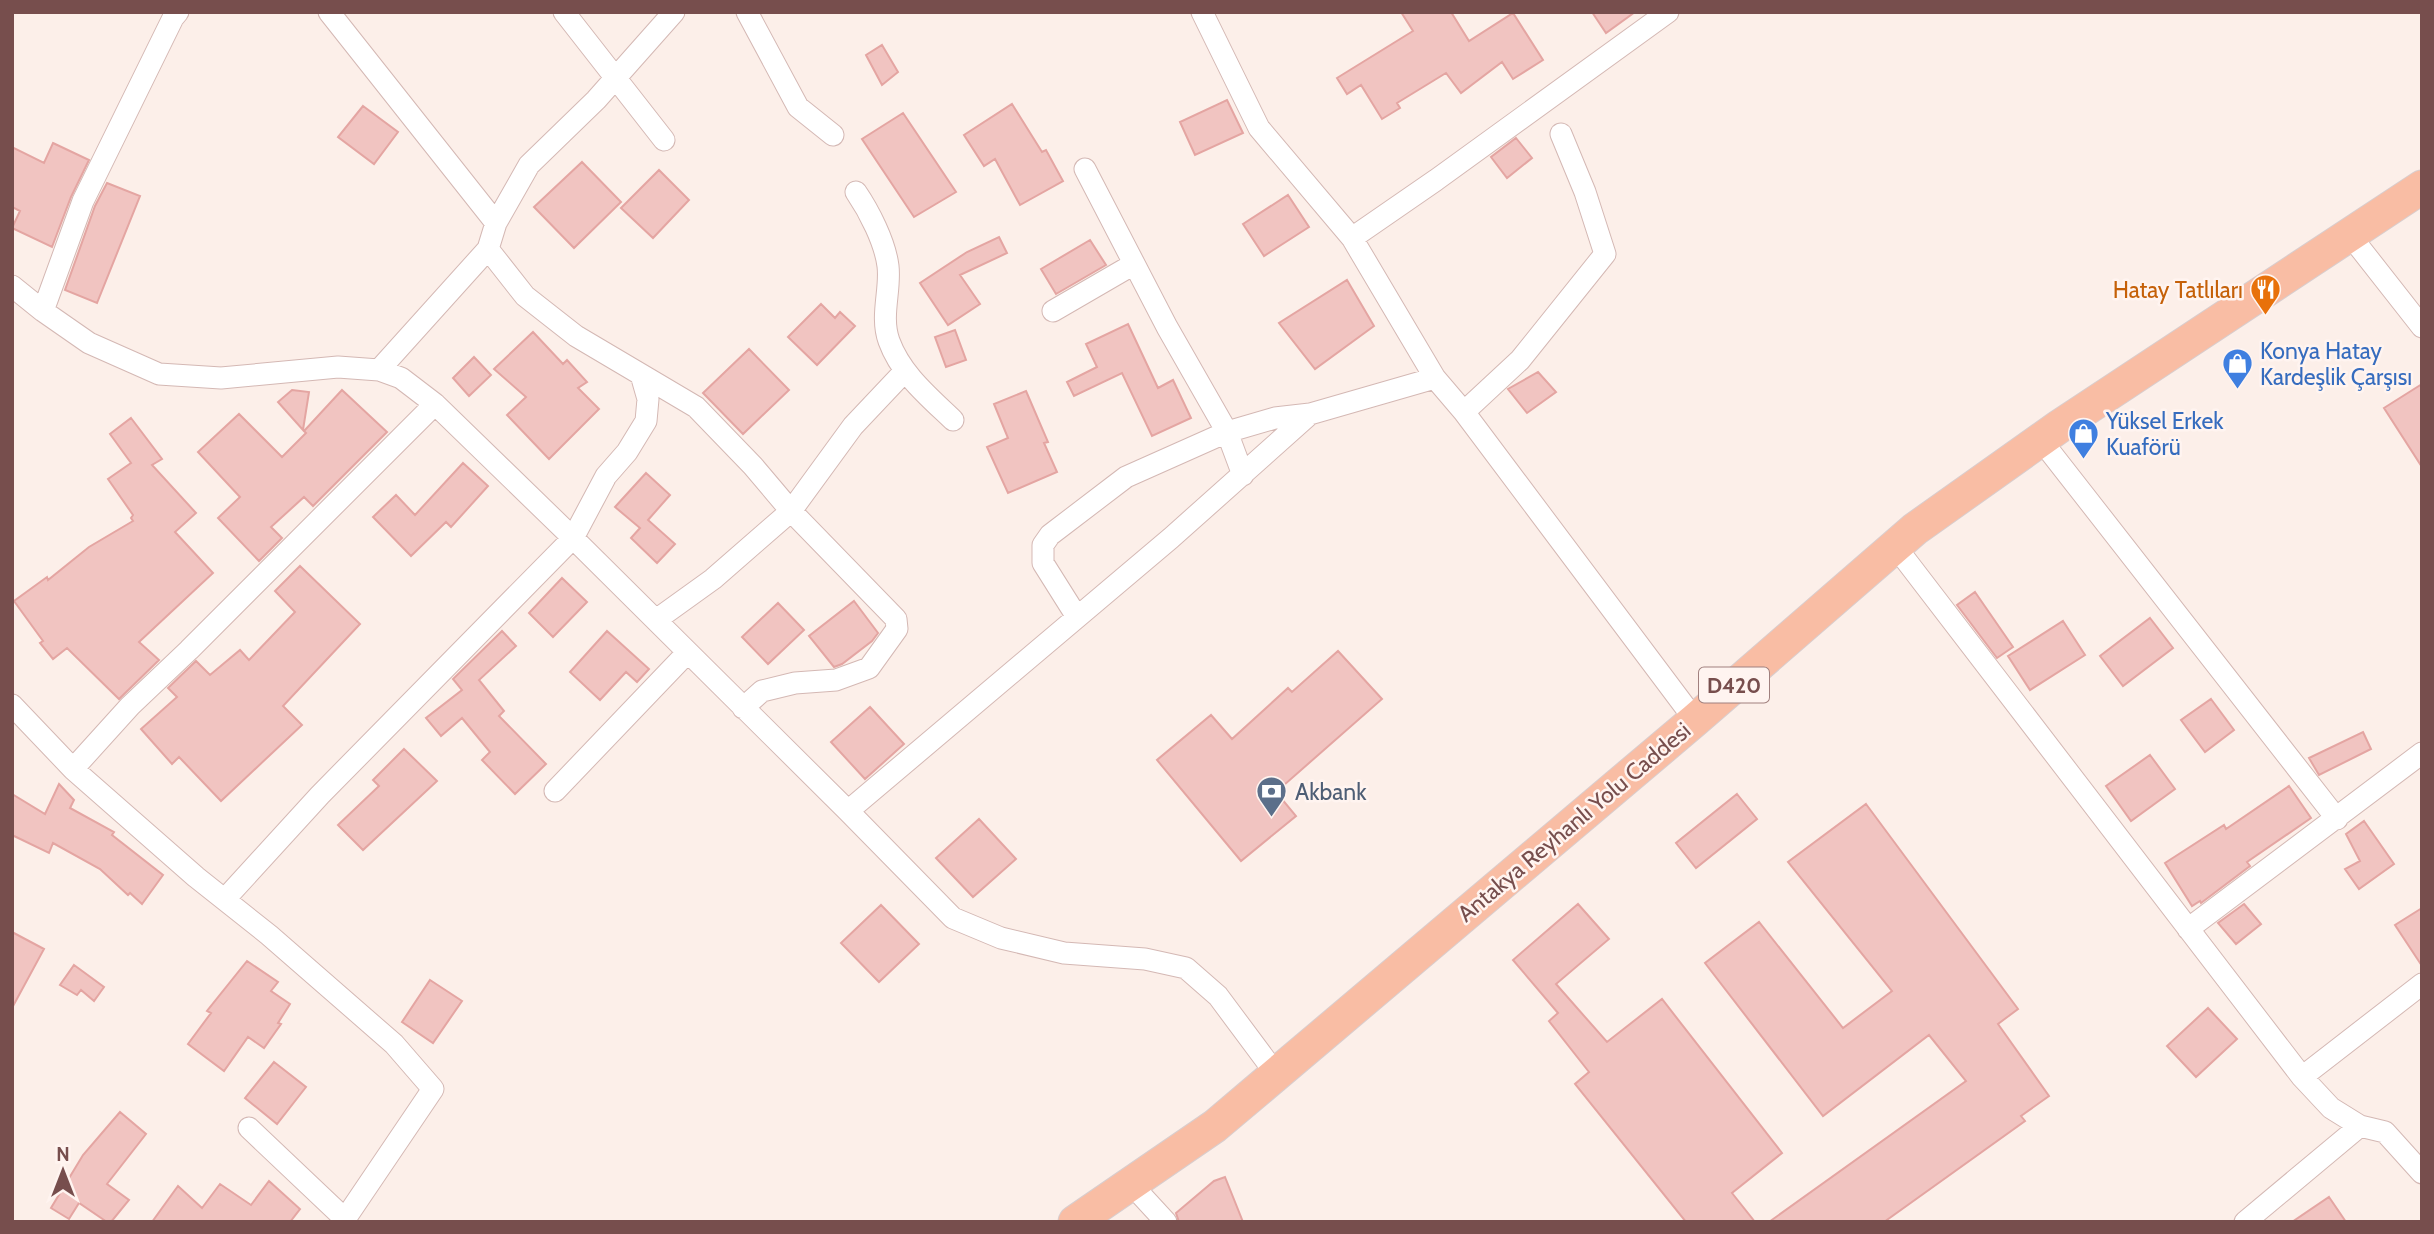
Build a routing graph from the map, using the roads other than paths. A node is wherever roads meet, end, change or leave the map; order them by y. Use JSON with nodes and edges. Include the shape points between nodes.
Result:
{"nodes":[{"id":1,"x":178,"y":12,"type":"edge"},
{"id":2,"x":329,"y":12,"type":"edge"},
{"id":3,"x":564,"y":12,"type":"edge"},
{"id":4,"x":674,"y":12,"type":"edge"},
{"id":5,"x":747,"y":12,"type":"edge"},
{"id":6,"x":1202,"y":12,"type":"edge"},
{"id":7,"x":1668,"y":12,"type":"edge"},
{"id":8,"x":615,"y":79,"type":"junction"},
{"id":9,"x":1561,"y":134,"type":"dead end"},
{"id":10,"x":833,"y":135,"type":"dead end"},
{"id":11,"x":664,"y":140,"type":"dead end"},
{"id":12,"x":1086,"y":169,"type":"dead end"},
{"id":13,"x":2422,"y":187,"type":"edge"},
{"id":14,"x":856,"y":192,"type":"dead end"},
{"id":15,"x":496,"y":223,"type":"junction"},
{"id":16,"x":2349,"y":234,"type":"junction"},
{"id":17,"x":1352,"y":237,"type":"junction"},
{"id":18,"x":488,"y":249,"type":"junction"},
{"id":19,"x":1134,"y":264,"type":"junction"},
{"id":20,"x":12,"y":286,"type":"edge"},
{"id":21,"x":43,"y":311,"type":"junction"},
{"id":22,"x":1053,"y":311,"type":"dead end"},
{"id":23,"x":2422,"y":327,"type":"edge"},
{"id":24,"x":379,"y":370,"type":"junction"},
{"id":25,"x":904,"y":372,"type":"junction"},
{"id":26,"x":642,"y":377,"type":"junction"},
{"id":27,"x":1435,"y":377,"type":"junction"},
{"id":28,"x":435,"y":404,"type":"junction"},
{"id":29,"x":1464,"y":412,"type":"junction"},
{"id":30,"x":1310,"y":414,"type":"junction"},
{"id":31,"x":953,"y":420,"type":"dead end"},
{"id":32,"x":1227,"y":432,"type":"junction"},
{"id":33,"x":2041,"y":440,"type":"junction"},
{"id":34,"x":1243,"y":475,"type":"junction"},
{"id":35,"x":791,"y":511,"type":"junction"},
{"id":36,"x":573,"y":538,"type":"junction"},
{"id":37,"x":1895,"y":546,"type":"junction"},
{"id":38,"x":1077,"y":617,"type":"junction"},
{"id":39,"x":656,"y":621,"type":"junction"},
{"id":40,"x":687,"y":653,"type":"junction"},
{"id":41,"x":12,"y":705,"type":"edge"},
{"id":42,"x":743,"y":708,"type":"junction"},
{"id":43,"x":1695,"y":720,"type":"junction"},
{"id":44,"x":2422,"y":753,"type":"edge"},
{"id":45,"x":73,"y":769,"type":"junction"},
{"id":46,"x":555,"y":791,"type":"dead end"},
{"id":47,"x":848,"y":811,"type":"junction"},
{"id":48,"x":2337,"y":819,"type":"junction"},
{"id":49,"x":225,"y":899,"type":"junction"},
{"id":50,"x":2188,"y":929,"type":"junction"},
{"id":51,"x":2422,"y":984,"type":"edge"},
{"id":52,"x":1276,"y":1074,"type":"junction"},
{"id":53,"x":2302,"y":1077,"type":"junction"},
{"id":54,"x":2360,"y":1126,"type":"junction"},
{"id":55,"x":249,"y":1128,"type":"dead end"},
{"id":56,"x":2422,"y":1173,"type":"edge"},
{"id":57,"x":1130,"y":1184,"type":"junction"},
{"id":58,"x":344,"y":1220,"type":"edge"},
{"id":59,"x":1075,"y":1222,"type":"edge"},
{"id":60,"x":1166,"y":1222,"type":"edge"},
{"id":61,"x":2245,"y":1222,"type":"edge"}],
"edges":[{"from":1,"to":21,"type":"street","via":[[83,201]]},
{"from":2,"to":15,"type":"street"},
{"from":3,"to":8,"type":"street"},
{"from":4,"to":8,"type":"street"},
{"from":5,"to":10,"type":"street","via":[[799,107]]},
{"from":6,"to":17,"type":"street","via":[[1259,128]]},
{"from":7,"to":17,"type":"street"},
{"from":8,"to":11,"type":"street"},
{"from":8,"to":15,"type":"street","via":[[529,165]]},
{"from":9,"to":29,"type":"street","via":[[1605,254],[1520,360]]},
{"from":12,"to":19,"type":"street"},
{"from":13,"to":16,"type":"main road","name":"Antakya Reyhanlı Yolu Caddesi","number":"D420"},
{"from":14,"to":25,"type":"street","via":[[872,216],[888,265],[888,339]]},
{"from":15,"to":18,"type":"street"},
{"from":16,"to":23,"type":"street"},
{"from":16,"to":33,"type":"main road","name":"Antakya Reyhanlı Yolu Caddesi","number":"D420"},
{"from":17,"to":27,"type":"street"},
{"from":18,"to":24,"type":"street"},
{"from":18,"to":26,"type":"street","via":[[525,296],[576,336]]},
{"from":19,"to":22,"type":"street"},
{"from":19,"to":32,"type":"street"},
{"from":20,"to":21,"type":"street"},
{"from":21,"to":24,"type":"street","via":[[89,342],[159,374],[221,378],[338,367]]},
{"from":24,"to":28,"type":"street","via":[[401,377]]},
{"from":25,"to":31,"type":"street"},
{"from":25,"to":35,"type":"street","via":[[853,426]]},
{"from":26,"to":35,"type":"street","via":[[696,407]]},
{"from":26,"to":36,"type":"street","via":[[648,399],[646,421],[606,476]]},
{"from":27,"to":29,"type":"street"},
{"from":27,"to":30,"type":"street"},
{"from":28,"to":36,"type":"street"},
{"from":28,"to":45,"type":"street","via":[[130,706]]},
{"from":29,"to":43,"type":"street"},
{"from":30,"to":32,"type":"street","via":[[1275,418]]},
{"from":30,"to":34,"type":"street"},
{"from":32,"to":34,"type":"street"},
{"from":32,"to":38,"type":"street","via":[[1126,477],[1050,535],[1043,545],[1043,563]]},
{"from":33,"to":37,"type":"main road","name":"Antakya Reyhanlı Yolu Caddesi","number":"D420"},
{"from":33,"to":48,"type":"street"},
{"from":34,"to":38,"type":"street"},
{"from":35,"to":39,"type":"street"},
{"from":35,"to":42,"type":"street","via":[[896,619],[897,629],[869,668],[836,680],[762,691]]},
{"from":36,"to":39,"type":"street"},
{"from":36,"to":49,"type":"street","via":[[320,795]]},
{"from":37,"to":43,"type":"main road","name":"Antakya Reyhanlı Yolu Caddesi","number":"D420"},
{"from":37,"to":50,"type":"street"},
{"from":38,"to":47,"type":"street"},
{"from":39,"to":40,"type":"street"},
{"from":40,"to":42,"type":"street"},
{"from":40,"to":46,"type":"street"},
{"from":41,"to":45,"type":"street"},
{"from":42,"to":47,"type":"street"},
{"from":43,"to":52,"type":"main road","name":"Antakya Reyhanlı Yolu Caddesi","number":"D420"},
{"from":44,"to":48,"type":"street"},
{"from":45,"to":49,"type":"street"},
{"from":47,"to":52,"type":"street","via":[[953,918],[1001,938],[1065,953],[1145,959],[1186,968],[1218,996]]},
{"from":48,"to":50,"type":"street"},
{"from":49,"to":58,"type":"street","via":[[394,1044],[433,1089]]},
{"from":50,"to":53,"type":"street"},
{"from":51,"to":53,"type":"street"},
{"from":52,"to":57,"type":"main road","name":"Antakya Reyhanlı Yolu Caddesi","number":"D420","via":[[1214,1126]]},
{"from":53,"to":54,"type":"street","via":[[2331,1108]]},
{"from":54,"to":56,"type":"street","via":[[2385,1132]]},
{"from":54,"to":61,"type":"street"},
{"from":55,"to":58,"type":"street"},
{"from":57,"to":59,"type":"main road","name":"Antakya Reyhanlı Yolu Caddesi","number":"D420"},
{"from":57,"to":60,"type":"street"}]}
